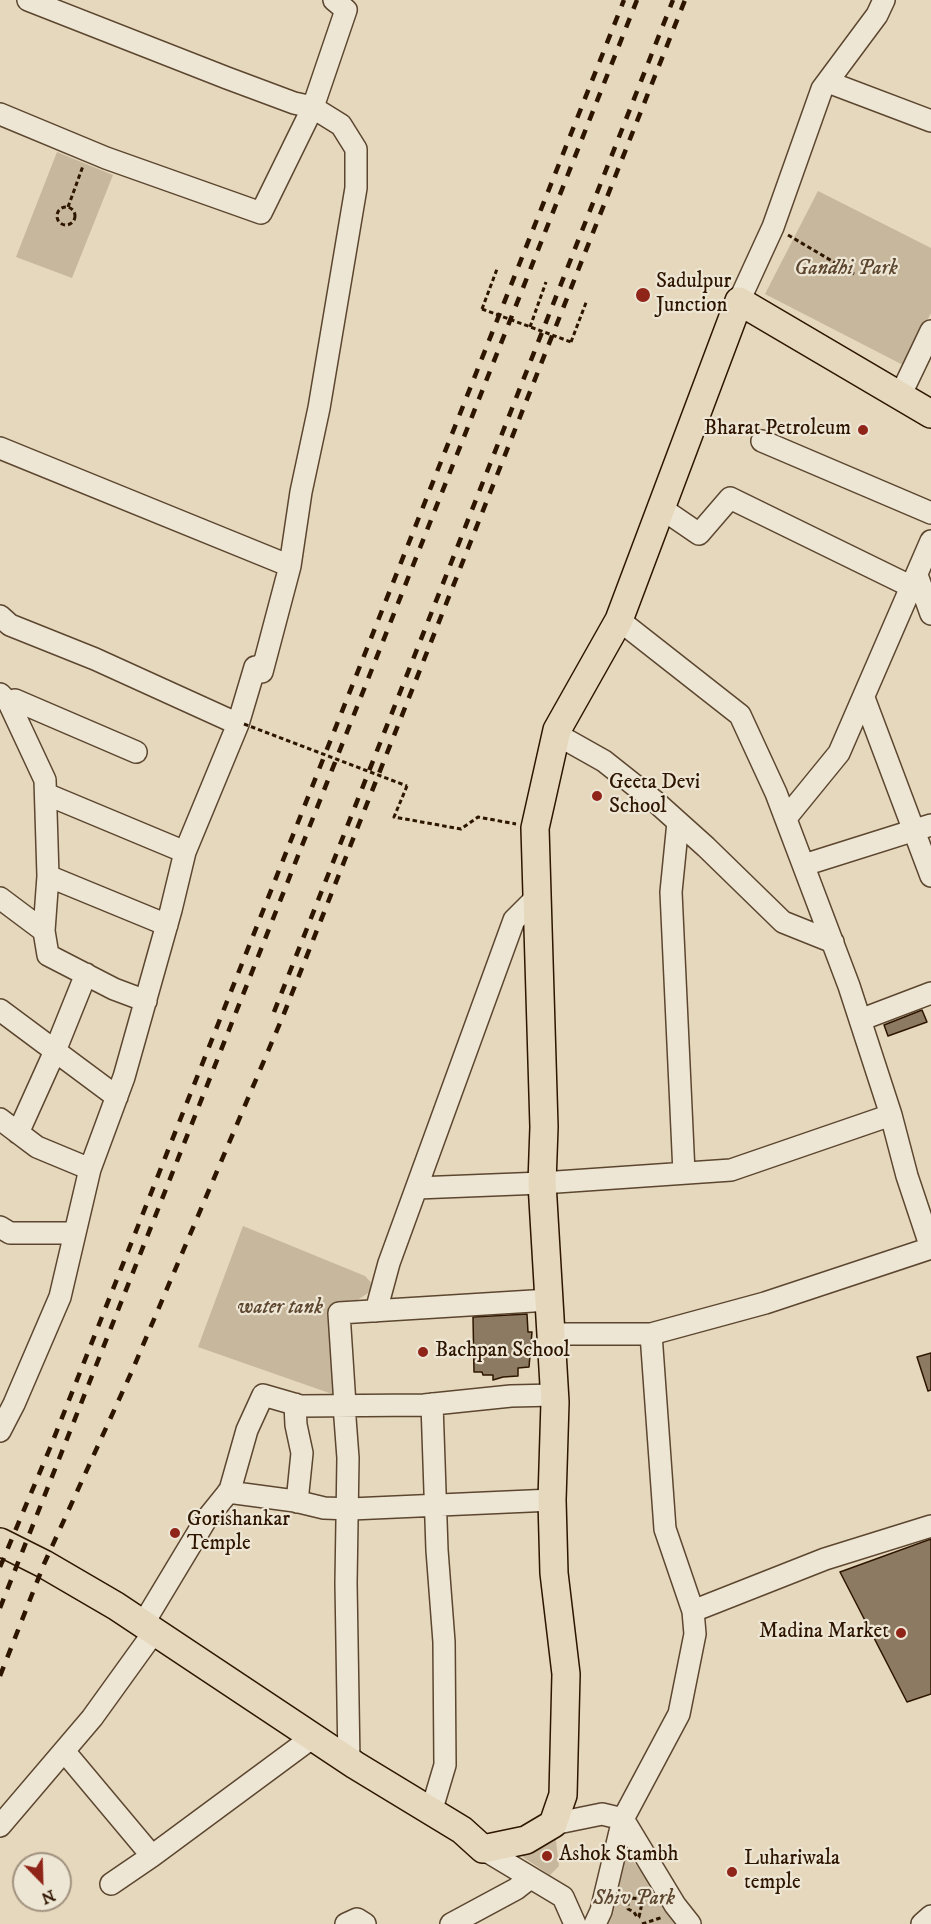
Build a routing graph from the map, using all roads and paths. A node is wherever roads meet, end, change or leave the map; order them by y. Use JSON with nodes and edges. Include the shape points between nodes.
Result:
{"nodes":[{"id":1,"x":28,"y":0,"type":"edge"},
{"id":2,"x":334,"y":0,"type":"edge"},
{"id":3,"x":884,"y":0,"type":"edge"},
{"id":4,"x":828,"y":82,"type":"junction"},
{"id":5,"x":313,"y":107,"type":"junction"},
{"id":6,"x":0,"y":114,"type":"edge"},
{"id":7,"x":931,"y":121,"type":"edge"},
{"id":8,"x":89,"y":151,"type":"junction"},
{"id":9,"x":68,"y":207,"type":"junction"},
{"id":10,"x":773,"y":227,"type":"junction"},
{"id":11,"x":497,"y":269,"type":"dead end"},
{"id":12,"x":854,"y":274,"type":"dead end"},
{"id":13,"x":546,"y":282,"type":"dead end"},
{"id":14,"x":587,"y":300,"type":"dead end"},
{"id":15,"x":739,"y":301,"type":"junction"},
{"id":16,"x":530,"y":327,"type":"junction"},
{"id":17,"x":931,"y":331,"type":"edge"},
{"id":18,"x":900,"y":396,"type":"junction"},
{"id":19,"x":931,"y":414,"type":"edge"},
{"id":20,"x":762,"y":441,"type":"dead end"},
{"id":21,"x":0,"y":448,"type":"edge"},
{"id":22,"x":661,"y":508,"type":"junction"},
{"id":23,"x":931,"y":513,"type":"edge"},
{"id":24,"x":931,"y":541,"type":"edge"},
{"id":25,"x":290,"y":566,"type":"junction"},
{"id":26,"x":915,"y":581,"type":"junction"},
{"id":27,"x":931,"y":614,"type":"edge"},
{"id":28,"x":0,"y":616,"type":"edge"},
{"id":29,"x":619,"y":620,"type":"junction"},
{"id":30,"x":864,"y":698,"type":"junction"},
{"id":31,"x":4,"y":699,"type":"edge"},
{"id":32,"x":241,"y":724,"type":"junction"},
{"id":33,"x":556,"y":734,"type":"junction"},
{"id":34,"x":136,"y":752,"type":"dead end"},
{"id":35,"x":46,"y":794,"type":"junction"},
{"id":36,"x":786,"y":818,"type":"junction"},
{"id":37,"x":678,"y":822,"type":"junction"},
{"id":38,"x":536,"y":828,"type":"junction"},
{"id":39,"x":922,"y":828,"type":"edge"},
{"id":40,"x":185,"y":852,"type":"junction"},
{"id":41,"x":804,"y":865,"type":"junction"},
{"id":42,"x":48,"y":876,"type":"junction"},
{"id":43,"x":931,"y":876,"type":"edge"},
{"id":44,"x":537,"y":897,"type":"junction"},
{"id":45,"x":0,"y":898,"type":"edge"},
{"id":46,"x":167,"y":925,"type":"junction"},
{"id":47,"x":44,"y":931,"type":"junction"},
{"id":48,"x":833,"y":942,"type":"junction"},
{"id":49,"x":86,"y":974,"type":"junction"},
{"id":50,"x":931,"y":993,"type":"edge"},
{"id":51,"x":146,"y":1001,"type":"junction"},
{"id":52,"x":0,"y":1010,"type":"edge"},
{"id":53,"x":860,"y":1020,"type":"junction"},
{"id":54,"x":56,"y":1051,"type":"junction"},
{"id":55,"x":117,"y":1097,"type":"junction"},
{"id":56,"x":891,"y":1115,"type":"junction"},
{"id":57,"x":0,"y":1119,"type":"edge"},
{"id":58,"x":18,"y":1133,"type":"junction"},
{"id":59,"x":90,"y":1169,"type":"junction"},
{"id":60,"x":684,"y":1173,"type":"junction"},
{"id":61,"x":542,"y":1183,"type":"junction"},
{"id":62,"x":417,"y":1188,"type":"junction"},
{"id":63,"x":0,"y":1227,"type":"edge"},
{"id":64,"x":75,"y":1233,"type":"junction"},
{"id":65,"x":931,"y":1248,"type":"edge"},
{"id":66,"x":549,"y":1300,"type":"junction"},
{"id":67,"x":376,"y":1311,"type":"junction"},
{"id":68,"x":551,"y":1334,"type":"junction"},
{"id":69,"x":651,"y":1334,"type":"junction"},
{"id":70,"x":555,"y":1395,"type":"junction"},
{"id":71,"x":295,"y":1404,"type":"junction"},
{"id":72,"x":432,"y":1404,"type":"junction"},
{"id":73,"x":344,"y":1405,"type":"junction"},
{"id":74,"x":0,"y":1431,"type":"edge"},
{"id":75,"x":228,"y":1492,"type":"junction"},
{"id":76,"x":552,"y":1500,"type":"junction"},
{"id":77,"x":297,"y":1502,"type":"junction"},
{"id":78,"x":435,"y":1505,"type":"junction"},
{"id":79,"x":348,"y":1509,"type":"junction"},
{"id":80,"x":931,"y":1526,"type":"edge"},
{"id":81,"x":0,"y":1542,"type":"edge"},
{"id":82,"x":693,"y":1611,"type":"junction"},
{"id":83,"x":148,"y":1628,"type":"junction"},
{"id":84,"x":313,"y":1737,"type":"junction"},
{"id":85,"x":64,"y":1751,"type":"junction"},
{"id":86,"x":350,"y":1762,"type":"junction"},
{"id":87,"x":437,"y":1816,"type":"junction"},
{"id":88,"x":623,"y":1819,"type":"junction"},
{"id":89,"x":553,"y":1824,"type":"junction"},
{"id":90,"x":0,"y":1826,"type":"edge"},
{"id":91,"x":483,"y":1850,"type":"junction"},
{"id":92,"x":152,"y":1856,"type":"junction"},
{"id":93,"x":530,"y":1878,"type":"junction"},
{"id":94,"x":111,"y":1884,"type":"dead end"},
{"id":95,"x":931,"y":1916,"type":"edge"},
{"id":96,"x":639,"y":1917,"type":"junction"},
{"id":97,"x":346,"y":1924,"type":"edge"},
{"id":98,"x":365,"y":1924,"type":"edge"},
{"id":99,"x":451,"y":1924,"type":"edge"},
{"id":100,"x":575,"y":1924,"type":"edge"},
{"id":101,"x":595,"y":1924,"type":"edge"},
{"id":102,"x":641,"y":1924,"type":"edge"},
{"id":103,"x":690,"y":1924,"type":"edge"},
{"id":104,"x":922,"y":1924,"type":"edge"}],
"edges":[{"from":1,"to":5,"type":"street","via":[[227,78]]},
{"from":2,"to":5,"type":"street","via":[[346,10]]},
{"from":3,"to":4,"type":"street"},
{"from":4,"to":7,"type":"street"},
{"from":4,"to":10,"type":"street","via":[[822,89]]},
{"from":5,"to":8,"type":"street","via":[[261,213]]},
{"from":5,"to":25,"type":"street","via":[[341,125],[356,149],[356,188]]},
{"from":6,"to":8,"type":"street"},
{"from":8,"to":9,"type":"path"},
{"from":9,"to":9,"type":"path","via":[[76,217],[65,225],[57,216],[59,210]]},
{"from":10,"to":12,"type":"path"},
{"from":10,"to":15,"type":"street"},
{"from":11,"to":16,"type":"path","bridge":true,"via":[[482,309]]},
{"from":13,"to":16,"type":"path"},
{"from":14,"to":16,"type":"path","bridge":true,"via":[[571,342]]},
{"from":15,"to":18,"type":"main road"},
{"from":15,"to":22,"type":"main road"},
{"from":17,"to":18,"type":"street"},
{"from":18,"to":19,"type":"main road"},
{"from":20,"to":23,"type":"street"},
{"from":21,"to":25,"type":"street"},
{"from":22,"to":26,"type":"street","via":[[699,534],[730,498]]},
{"from":22,"to":29,"type":"main road"},
{"from":24,"to":26,"type":"street"},
{"from":25,"to":32,"type":"street","via":[[262,672],[255,667]]},
{"from":26,"to":27,"type":"street"},
{"from":26,"to":30,"type":"street"},
{"from":28,"to":32,"type":"street","via":[[10,625],[95,658]]},
{"from":29,"to":33,"type":"main road"},
{"from":29,"to":36,"type":"street","via":[[740,715]]},
{"from":30,"to":36,"type":"street","via":[[839,753]]},
{"from":30,"to":39,"type":"street"},
{"from":31,"to":34,"type":"street","via":[[15,700]]},
{"from":31,"to":35,"type":"street","via":[[45,780]]},
{"from":32,"to":38,"type":"path","bridge":true,"via":[[407,786],[394,817],[461,829],[478,817]]},
{"from":32,"to":40,"type":"street"},
{"from":33,"to":37,"type":"street","via":[[604,761]]},
{"from":33,"to":38,"type":"main road"},
{"from":35,"to":40,"type":"street"},
{"from":35,"to":42,"type":"street"},
{"from":36,"to":41,"type":"street"},
{"from":37,"to":48,"type":"street","via":[[783,922]]},
{"from":37,"to":60,"type":"street","via":[[671,892]]},
{"from":38,"to":44,"type":"main road"},
{"from":39,"to":41,"type":"street"},
{"from":39,"to":43,"type":"street"},
{"from":40,"to":46,"type":"street"},
{"from":41,"to":48,"type":"street"},
{"from":42,"to":46,"type":"street"},
{"from":42,"to":47,"type":"street"},
{"from":44,"to":61,"type":"main road"},
{"from":44,"to":62,"type":"street","via":[[514,920]]},
{"from":45,"to":47,"type":"street"},
{"from":46,"to":51,"type":"street"},
{"from":47,"to":49,"type":"street","via":[[48,955]]},
{"from":48,"to":53,"type":"street"},
{"from":49,"to":51,"type":"street"},
{"from":49,"to":54,"type":"street"},
{"from":50,"to":53,"type":"street"},
{"from":51,"to":55,"type":"street"},
{"from":52,"to":54,"type":"street"},
{"from":53,"to":56,"type":"street"},
{"from":54,"to":55,"type":"street"},
{"from":54,"to":58,"type":"street"},
{"from":55,"to":59,"type":"street"},
{"from":56,"to":60,"type":"street","via":[[731,1170]]},
{"from":56,"to":65,"type":"street"},
{"from":57,"to":58,"type":"street"},
{"from":58,"to":59,"type":"street","via":[[37,1147]]},
{"from":59,"to":64,"type":"street"},
{"from":60,"to":61,"type":"street"},
{"from":61,"to":62,"type":"street"},
{"from":61,"to":66,"type":"main road"},
{"from":62,"to":67,"type":"street"},
{"from":63,"to":64,"type":"street","via":[[10,1233]]},
{"from":64,"to":74,"type":"street","via":[[60,1297]]},
{"from":65,"to":69,"type":"street","via":[[765,1303]]},
{"from":66,"to":67,"type":"street"},
{"from":66,"to":68,"type":"main road"},
{"from":67,"to":73,"type":"street","via":[[339,1313]]},
{"from":68,"to":69,"type":"street"},
{"from":68,"to":70,"type":"main road"},
{"from":69,"to":82,"type":"street","via":[[665,1529]]},
{"from":70,"to":72,"type":"street"},
{"from":70,"to":76,"type":"main road"},
{"from":71,"to":73,"type":"street"},
{"from":71,"to":75,"type":"street","via":[[263,1395],[247,1430]]},
{"from":71,"to":77,"type":"street","via":[[302,1453]]},
{"from":72,"to":73,"type":"street"},
{"from":72,"to":78,"type":"street"},
{"from":73,"to":79,"type":"street"},
{"from":75,"to":77,"type":"street"},
{"from":75,"to":83,"type":"street","via":[[205,1521]]},
{"from":76,"to":78,"type":"street"},
{"from":76,"to":89,"type":"main road","via":[[554,1574],[566,1674],[563,1795]]},
{"from":77,"to":79,"type":"street"},
{"from":78,"to":79,"type":"street"},
{"from":78,"to":87,"type":"street","via":[[444,1642],[446,1765]]},
{"from":79,"to":86,"type":"street"},
{"from":80,"to":82,"type":"street","via":[[825,1559]]},
{"from":81,"to":83,"type":"main road","via":[[116,1605]]},
{"from":82,"to":88,"type":"street","via":[[695,1634],[679,1714]]},
{"from":83,"to":84,"type":"main road"},
{"from":83,"to":85,"type":"street","via":[[92,1718]]},
{"from":84,"to":86,"type":"main road"},
{"from":84,"to":92,"type":"street"},
{"from":85,"to":90,"type":"street"},
{"from":85,"to":92,"type":"street"},
{"from":86,"to":87,"type":"main road"},
{"from":87,"to":91,"type":"main road","via":[[462,1830]]},
{"from":88,"to":89,"type":"street","via":[[602,1814]]},
{"from":88,"to":101,"type":"street"},
{"from":88,"to":103,"type":"street"},
{"from":89,"to":91,"type":"main road","via":[[526,1840]]},
{"from":91,"to":93,"type":"street"},
{"from":92,"to":94,"type":"street"},
{"from":93,"to":99,"type":"street"},
{"from":93,"to":100,"type":"street","via":[[563,1898]]},
{"from":95,"to":104,"type":"street"},
{"from":96,"to":96,"type":"path","via":[[642,1903],[632,1898],[628,1909]]},
{"from":96,"to":102,"type":"path"},
{"from":97,"to":98,"type":"street","via":[[357,1918]]}]}
